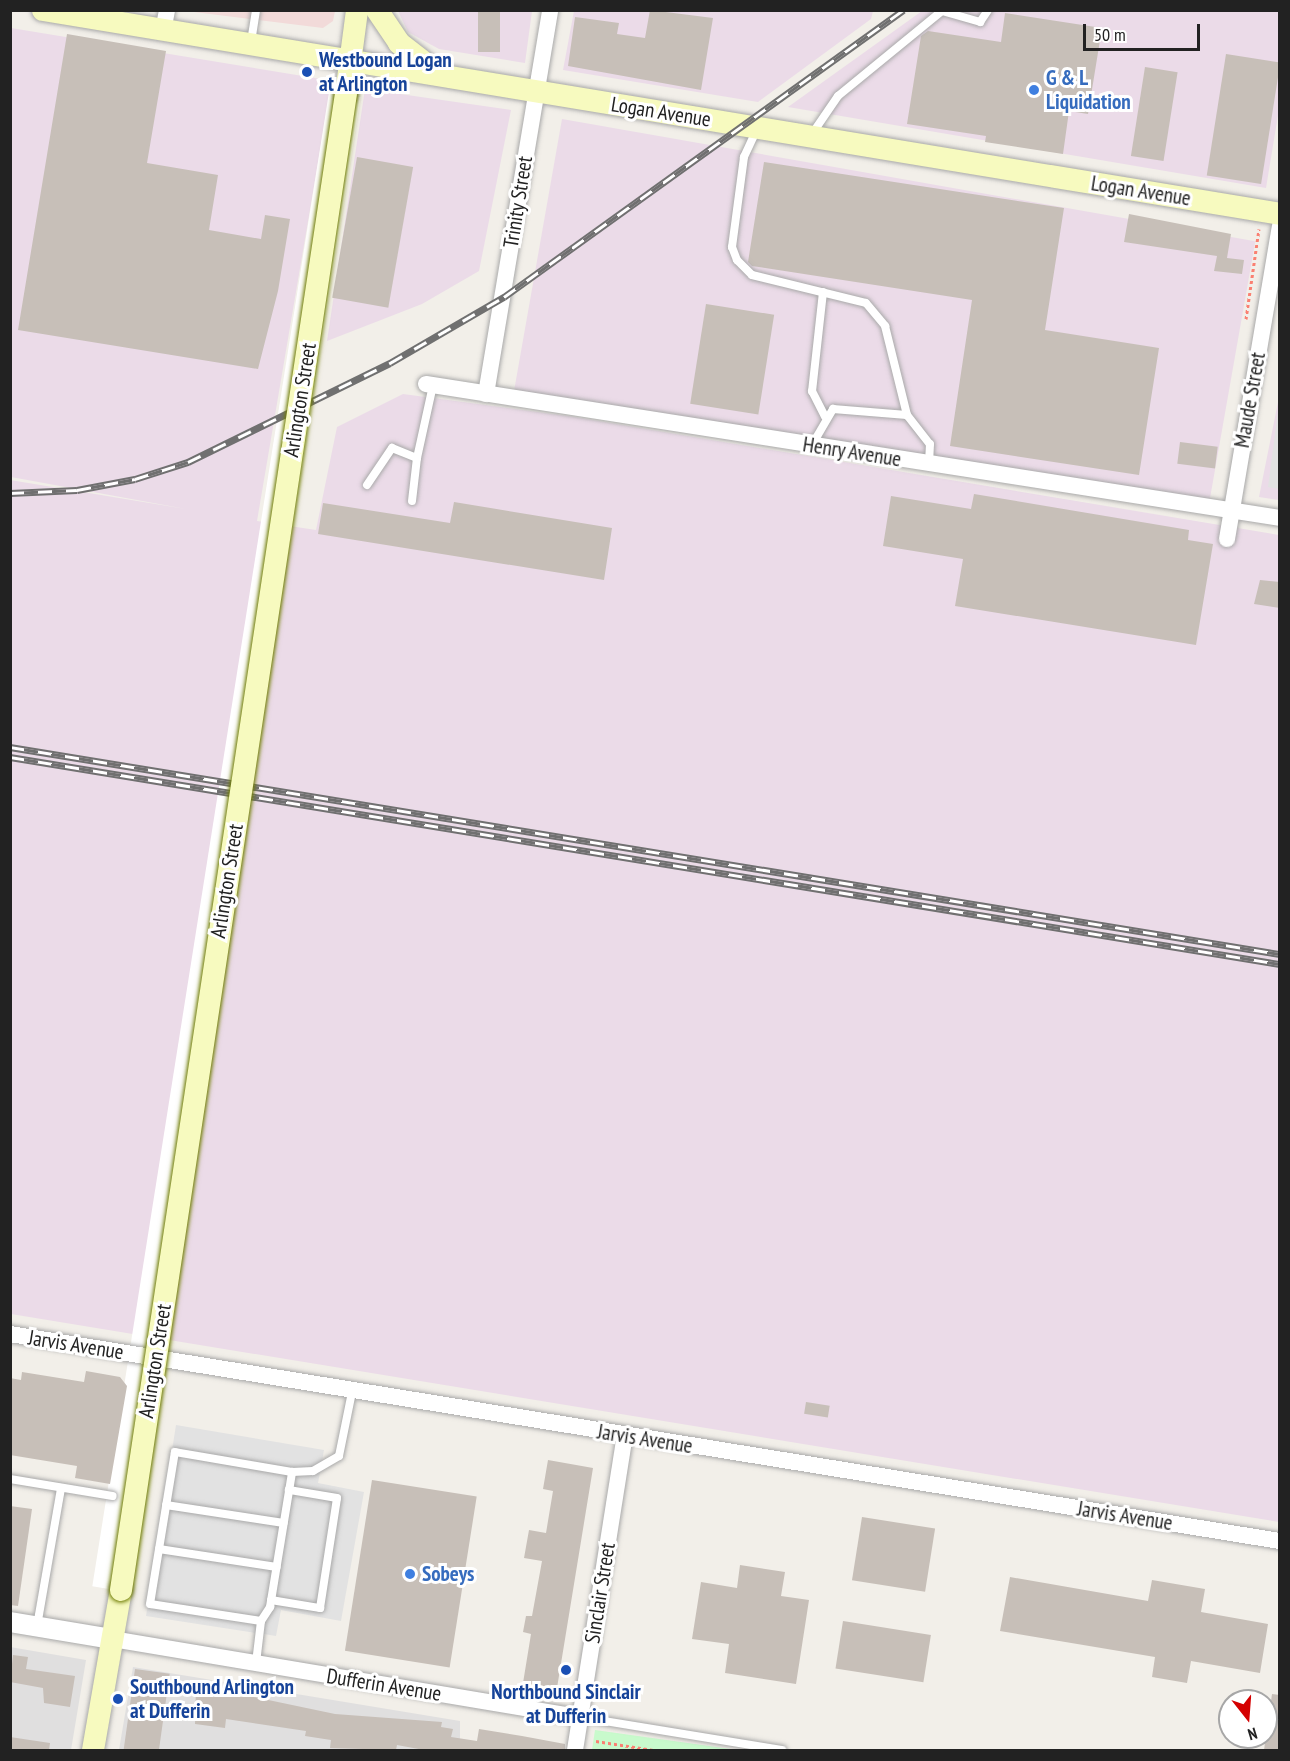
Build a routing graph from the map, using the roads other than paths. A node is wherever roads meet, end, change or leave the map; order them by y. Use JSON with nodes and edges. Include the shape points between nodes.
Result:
{"nodes":[{"id":1,"x":43,"y":10,"type":"edge"},
{"id":2,"x":256,"y":10,"type":"edge"},
{"id":3,"x":357,"y":10,"type":"edge"},
{"id":4,"x":377,"y":10,"type":"edge"},
{"id":5,"x":550,"y":10,"type":"edge"},
{"id":6,"x":988,"y":10,"type":"edge"},
{"id":7,"x":165,"y":21,"type":"edge"},
{"id":8,"x":251,"y":45,"type":"junction"},
{"id":9,"x":351,"y":62,"type":"junction"},
{"id":10,"x":442,"y":76,"type":"junction"},
{"id":11,"x":535,"y":92,"type":"junction"},
{"id":12,"x":757,"y":128,"type":"junction"},
{"id":13,"x":810,"y":137,"type":"junction"},
{"id":14,"x":1280,"y":214,"type":"edge"},
{"id":15,"x":1280,"y":226,"type":"edge"},
{"id":16,"x":823,"y":292,"type":"junction"},
{"id":17,"x":429,"y":385,"type":"joint"},
{"id":18,"x":486,"y":394,"type":"junction"},
{"id":19,"x":908,"y":416,"type":"junction"},
{"id":20,"x":825,"y":417,"type":"junction"},
{"id":21,"x":812,"y":445,"type":"junction"},
{"id":22,"x":417,"y":458,"type":"junction"},
{"id":23,"x":929,"y":464,"type":"junction"},
{"id":24,"x":367,"y":484,"type":"dead end"},
{"id":25,"x":412,"y":501,"type":"dead end"},
{"id":26,"x":1231,"y":509,"type":"junction"},
{"id":27,"x":1280,"y":518,"type":"edge"},
{"id":28,"x":1227,"y":539,"type":"dead end"},
{"id":29,"x":10,"y":1334,"type":"edge"},
{"id":30,"x":352,"y":1392,"type":"junction"},
{"id":31,"x":625,"y":1436,"type":"junction"},
{"id":32,"x":292,"y":1472,"type":"junction"},
{"id":33,"x":10,"y":1479,"type":"edge"},
{"id":34,"x":61,"y":1488,"type":"junction"},
{"id":35,"x":289,"y":1490,"type":"junction"},
{"id":36,"x":113,"y":1496,"type":"dead end"},
{"id":37,"x":166,"y":1505,"type":"junction"},
{"id":38,"x":284,"y":1523,"type":"junction"},
{"id":39,"x":1280,"y":1541,"type":"edge"},
{"id":40,"x":159,"y":1549,"type":"junction"},
{"id":41,"x":277,"y":1567,"type":"junction"},
{"id":42,"x":271,"y":1600,"type":"junction"},
{"id":43,"x":261,"y":1621,"type":"junction"},
{"id":44,"x":10,"y":1622,"type":"edge"},
{"id":45,"x":37,"y":1627,"type":"junction"},
{"id":46,"x":112,"y":1639,"type":"junction"},
{"id":47,"x":256,"y":1663,"type":"junction"},
{"id":48,"x":580,"y":1717,"type":"junction"},
{"id":49,"x":93,"y":1750,"type":"edge"},
{"id":50,"x":575,"y":1750,"type":"edge"},
{"id":51,"x":782,"y":1750,"type":"edge"}],
"edges":[{"from":1,"to":7,"type":"main road","name":"Logan Avenue"},
{"from":2,"to":8,"type":"lane"},
{"from":3,"to":9,"type":"main road","name":"Arlington Street"},
{"from":4,"to":10,"type":"main road","via":[[399,43]]},
{"from":5,"to":11,"type":"street","name":"Trinity Street"},
{"from":6,"to":13,"type":"lane","via":[[980,22],[942,11],[838,96]]},
{"from":7,"to":8,"type":"main road","name":"Logan Avenue"},
{"from":8,"to":9,"type":"main road","name":"Logan Avenue"},
{"from":9,"to":10,"type":"main road","name":"Logan Avenue"},
{"from":9,"to":46,"type":"main road","name":"Arlington Street","bridge":true},
{"from":10,"to":11,"type":"main road","name":"Logan Avenue"},
{"from":11,"to":12,"type":"main road","name":"Logan Avenue"},
{"from":11,"to":18,"type":"street","name":"Trinity Street"},
{"from":12,"to":13,"type":"main road","name":"Logan Avenue"},
{"from":12,"to":16,"type":"lane","via":[[744,157],[732,247],[737,260],[752,274]]},
{"from":13,"to":14,"type":"main road","name":"Logan Avenue"},
{"from":15,"to":26,"type":"street","name":"Maude Street"},
{"from":16,"to":19,"type":"lane","via":[[866,303],[885,326]]},
{"from":16,"to":20,"type":"lane","via":[[812,391]]},
{"from":17,"to":18,"type":"street","name":"Henry Avenue"},
{"from":17,"to":22,"type":"lane"},
{"from":18,"to":21,"type":"street","name":"Henry Avenue"},
{"from":19,"to":20,"type":"lane","via":[[833,409]]},
{"from":19,"to":23,"type":"lane","via":[[930,444]]},
{"from":20,"to":21,"type":"lane"},
{"from":21,"to":23,"type":"street","name":"Henry Avenue"},
{"from":22,"to":24,"type":"lane","via":[[392,448]]},
{"from":22,"to":25,"type":"lane"},
{"from":23,"to":26,"type":"street","name":"Henry Avenue"},
{"from":26,"to":27,"type":"street","name":"Henry Avenue"},
{"from":26,"to":28,"type":"street","name":"Maude Street"},
{"from":29,"to":30,"type":"street","name":"Jarvis Avenue"},
{"from":30,"to":31,"type":"street","name":"Jarvis Avenue"},
{"from":30,"to":32,"type":"lane","via":[[339,1456],[314,1471]]},
{"from":31,"to":39,"type":"street","name":"Jarvis Avenue"},
{"from":31,"to":48,"type":"street","name":"Sinclair Street"},
{"from":32,"to":35,"type":"lane"},
{"from":32,"to":37,"type":"lane","via":[[175,1452]]},
{"from":33,"to":34,"type":"lane"},
{"from":34,"to":36,"type":"lane"},
{"from":34,"to":45,"type":"lane"},
{"from":35,"to":38,"type":"lane"},
{"from":35,"to":42,"type":"lane","via":[[337,1498],[320,1608]]},
{"from":37,"to":38,"type":"lane"},
{"from":37,"to":40,"type":"lane"},
{"from":38,"to":41,"type":"lane"},
{"from":40,"to":41,"type":"lane"},
{"from":40,"to":43,"type":"lane","via":[[150,1604]]},
{"from":41,"to":42,"type":"lane"},
{"from":42,"to":43,"type":"lane"},
{"from":43,"to":47,"type":"lane"},
{"from":44,"to":45,"type":"street","name":"Dufferin Avenue"},
{"from":45,"to":46,"type":"street","name":"Dufferin Avenue"},
{"from":46,"to":47,"type":"street","name":"Dufferin Avenue"},
{"from":46,"to":49,"type":"main road","name":"Arlington Street"},
{"from":47,"to":48,"type":"street","name":"Dufferin Avenue"},
{"from":48,"to":50,"type":"street","name":"Sinclair Street"},
{"from":48,"to":51,"type":"lane"}]}
